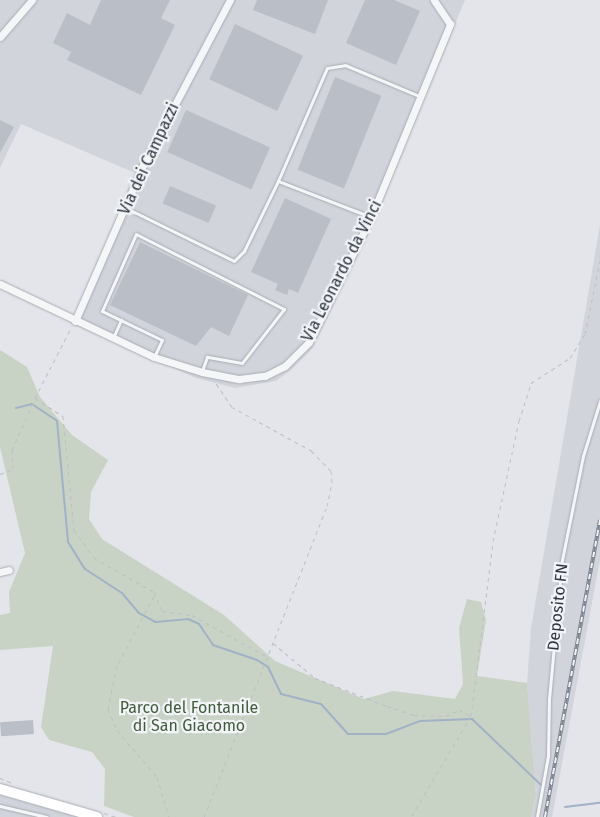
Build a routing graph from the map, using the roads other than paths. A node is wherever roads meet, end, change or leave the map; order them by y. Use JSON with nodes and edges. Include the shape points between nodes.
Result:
{"nodes":[{"id":1,"x":32,"y":0,"type":"edge"},
{"id":2,"x":230,"y":0,"type":"edge"},
{"id":3,"x":434,"y":0,"type":"edge"},
{"id":4,"x":0,"y":37,"type":"edge"},
{"id":5,"x":419,"y":96,"type":"junction"},
{"id":6,"x":278,"y":181,"type":"junction"},
{"id":7,"x":126,"y":208,"type":"junction"},
{"id":8,"x":370,"y":217,"type":"junction"},
{"id":9,"x":0,"y":284,"type":"edge"},
{"id":10,"x":121,"y":320,"type":"junction"},
{"id":11,"x":75,"y":321,"type":"junction"},
{"id":12,"x":113,"y":338,"type":"junction"},
{"id":13,"x":154,"y":357,"type":"junction"},
{"id":14,"x":205,"y":373,"type":"junction"},
{"id":15,"x":600,"y":400,"type":"edge"},
{"id":16,"x":9,"y":570,"type":"dead end"},
{"id":17,"x":0,"y":572,"type":"edge"},
{"id":18,"x":0,"y":789,"type":"edge"},
{"id":19,"x":0,"y":806,"type":"edge"},
{"id":20,"x":47,"y":817,"type":"edge"},
{"id":21,"x":97,"y":817,"type":"edge"},
{"id":22,"x":537,"y":817,"type":"edge"}],
"edges":[{"from":1,"to":4,"type":"street"},
{"from":2,"to":7,"type":"street","name":"Via dei Campazzi","via":[[143,165]]},
{"from":3,"to":5,"type":"street","name":"Via Leonardo da Vinci","via":[[450,24]]},
{"from":5,"to":6,"type":"lane","via":[[345,64],[327,68]]},
{"from":5,"to":8,"type":"street","name":"Via Leonardo da Vinci"},
{"from":6,"to":7,"type":"lane","via":[[244,251],[234,261]]},
{"from":6,"to":8,"type":"lane"},
{"from":7,"to":11,"type":"street","name":"Via dei Campazzi"},
{"from":8,"to":14,"type":"street","name":"Via Leonardo da Vinci","via":[[308,342],[291,360],[265,376],[239,379]]},
{"from":9,"to":11,"type":"street","name":"Via Leonardo da Vinci"},
{"from":10,"to":12,"type":"lane"},
{"from":10,"to":13,"type":"lane","via":[[162,340]]},
{"from":10,"to":14,"type":"lane","via":[[102,311],[136,234],[281,304],[283,314],[242,363],[207,357]]},
{"from":11,"to":12,"type":"street","name":"Via Leonardo da Vinci"},
{"from":12,"to":13,"type":"street","name":"Via Leonardo da Vinci"},
{"from":13,"to":14,"type":"street","name":"Via Leonardo da Vinci"},
{"from":15,"to":22,"type":"lane","name":"Deposito FN","via":[[579,474],[562,560],[549,699],[548,756]]},
{"from":16,"to":17,"type":"street"},
{"from":18,"to":21,"type":"street"},
{"from":19,"to":20,"type":"lane"}]}
